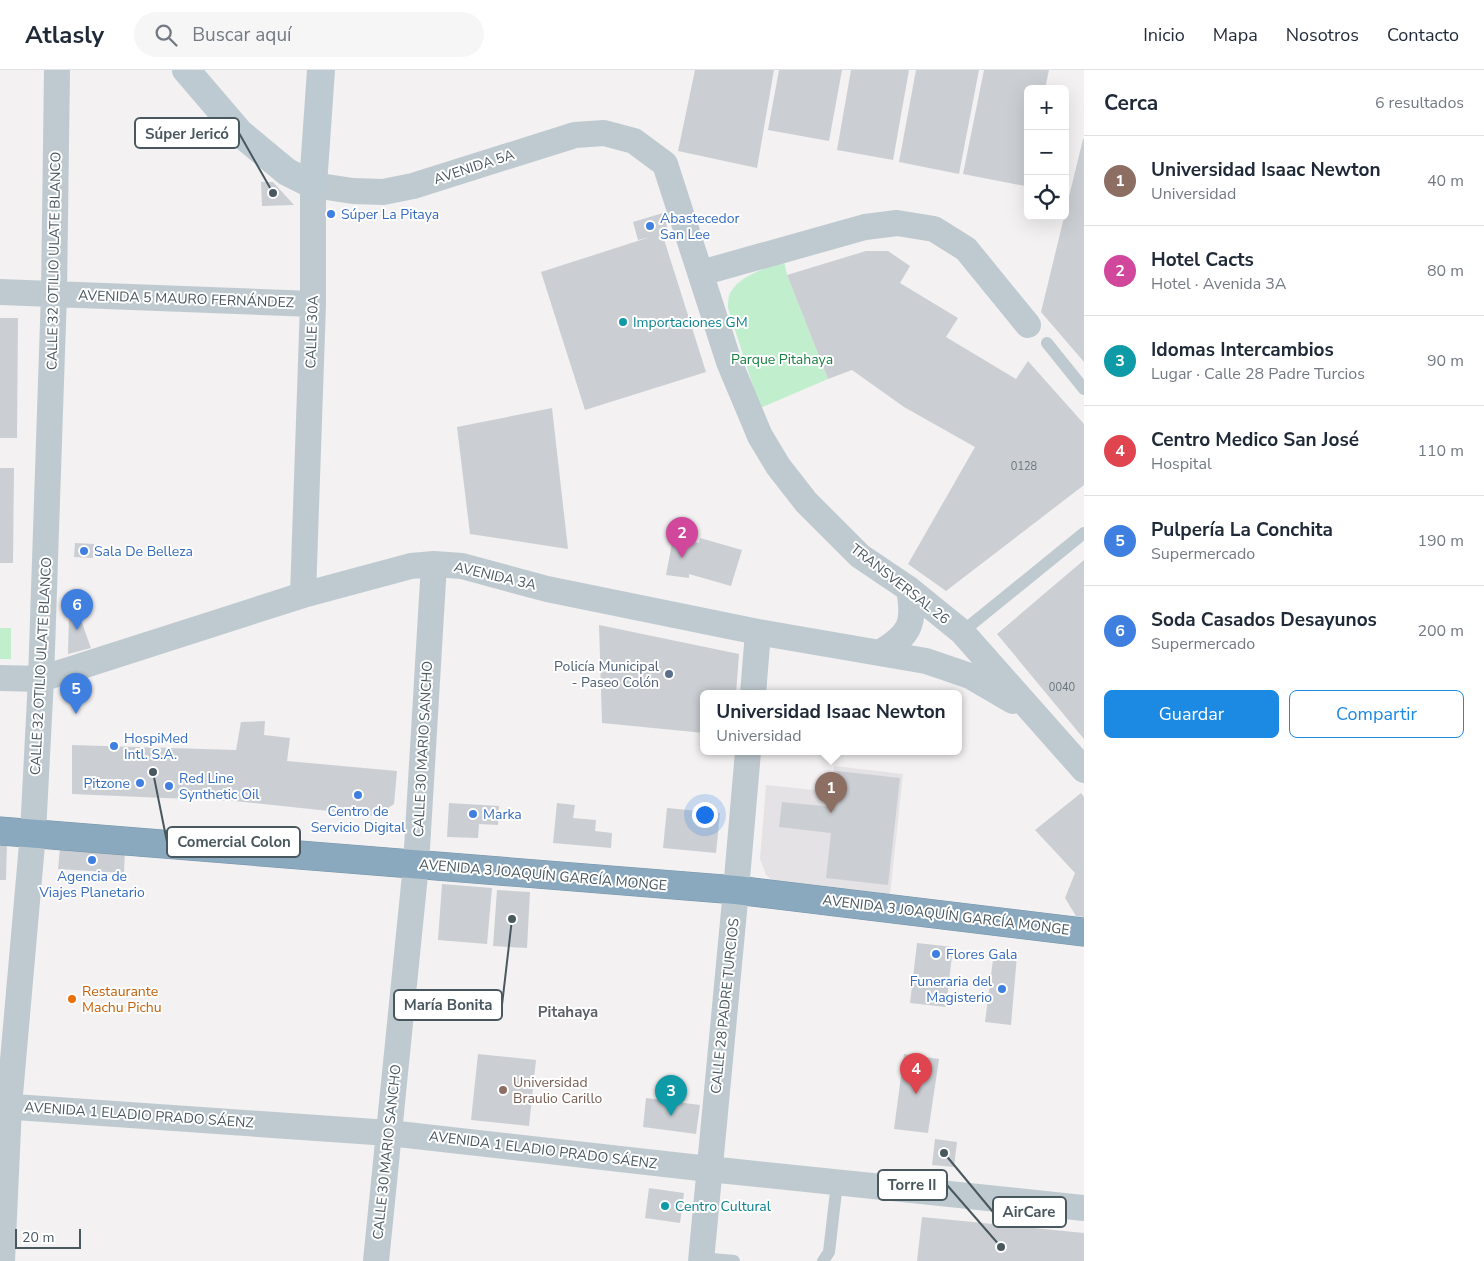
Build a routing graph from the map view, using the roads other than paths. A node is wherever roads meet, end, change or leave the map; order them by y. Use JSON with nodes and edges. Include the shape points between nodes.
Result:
{"nodes":[{"id":1,"x":57,"y":70,"type":"edge"},
{"id":2,"x":186,"y":70,"type":"edge"},
{"id":3,"x":321,"y":70,"type":"edge"},
{"id":4,"x":634,"y":141,"type":"joint"},
{"id":5,"x":312,"y":185,"type":"junction"},
{"id":6,"x":701,"y":273,"type":"junction"},
{"id":7,"x":0,"y":292,"type":"edge"},
{"id":8,"x":54,"y":293,"type":"junction"},
{"id":9,"x":313,"y":304,"type":"junction"},
{"id":10,"x":1028,"y":324,"type":"dead end"},
{"id":11,"x":1047,"y":343,"type":"dead end"},
{"id":12,"x":1084,"y":389,"type":"edge"},
{"id":13,"x":1084,"y":533,"type":"edge"},
{"id":14,"x":434,"y":564,"type":"junction"},
{"id":15,"x":909,"y":589,"type":"junction"},
{"id":16,"x":303,"y":595,"type":"junction"},
{"id":17,"x":758,"y":632,"type":"junction"},
{"id":18,"x":962,"y":632,"type":"junction"},
{"id":19,"x":881,"y":652,"type":"junction"},
{"id":20,"x":0,"y":678,"type":"edge"},
{"id":21,"x":41,"y":679,"type":"junction"},
{"id":22,"x":753,"y":690,"type":"edge"},
{"id":23,"x":1047,"y":727,"type":"junction"},
{"id":24,"x":748,"y":755,"type":"edge"},
{"id":25,"x":1084,"y":770,"type":"edge"},
{"id":26,"x":0,"y":831,"type":"edge"},
{"id":27,"x":33,"y":833,"type":"junction"},
{"id":28,"x":416,"y":865,"type":"junction"},
{"id":29,"x":736,"y":890,"type":"junction"},
{"id":30,"x":1084,"y":932,"type":"edge"},
{"id":31,"x":5,"y":1106,"type":"edge"},
{"id":32,"x":389,"y":1133,"type":"junction"},
{"id":33,"x":709,"y":1169,"type":"junction"},
{"id":34,"x":837,"y":1183,"type":"junction"},
{"id":35,"x":1084,"y":1208,"type":"edge"},
{"id":36,"x":701,"y":1260,"type":"edge"},
{"id":37,"x":2,"y":1261,"type":"edge"},
{"id":38,"x":376,"y":1261,"type":"edge"},
{"id":39,"x":734,"y":1261,"type":"edge"},
{"id":40,"x":823,"y":1261,"type":"edge"}],
"edges":[{"from":1,"to":8,"type":"street","name":"CALLE 32 OTILIO ULATE BLANCO"},
{"from":2,"to":5,"type":"street","via":[[240,133],[287,172]]},
{"from":3,"to":5,"type":"street","name":"CALLE 30A"},
{"from":4,"to":5,"type":"street","name":"AVENIDA 5A","via":[[604,133],[575,135],[413,186],[383,192]]},
{"from":4,"to":6,"type":"street","name":"TRANSVERSAL 26","via":[[665,164]]},
{"from":5,"to":9,"type":"street","name":"CALLE 30A"},
{"from":6,"to":10,"type":"street","via":[[865,227],[898,223],[934,229],[966,249]]},
{"from":6,"to":15,"type":"street","name":"TRANSVERSAL 26","via":[[729,362],[760,436],[778,466],[806,502],[860,556]]},
{"from":7,"to":8,"type":"street","name":"AVENIDA 5 MAURO FERNÁNDEZ"},
{"from":8,"to":9,"type":"street","name":"AVENIDA 5 MAURO FERNÁNDEZ"},
{"from":8,"to":21,"type":"street","name":"CALLE 32 OTILIO ULATE BLANCO"},
{"from":9,"to":16,"type":"street","name":"CALLE 30A"},
{"from":11,"to":12,"type":"lane"},
{"from":13,"to":18,"type":"lane"},
{"from":14,"to":16,"type":"street","name":"AVENIDA 3A","via":[[410,566]]},
{"from":14,"to":17,"type":"street","name":"AVENIDA 3A","via":[[462,566],[547,588]]},
{"from":14,"to":28,"type":"street","name":"CALLE 30 MARIO SANCHO"},
{"from":15,"to":18,"type":"street","name":"TRANSVERSAL 26"},
{"from":15,"to":19,"type":"street","via":[[912,609],[909,628],[898,642]]},
{"from":16,"to":21,"type":"street","name":"AVENIDA 3A"},
{"from":17,"to":19,"type":"street","name":"AVENIDA 3A"},
{"from":17,"to":22,"type":"street"},
{"from":18,"to":23,"type":"street","name":"TRANSVERSAL 26"},
{"from":19,"to":23,"type":"street","name":"AVENIDA 3A","via":[[926,660],[970,676],[1010,698]]},
{"from":20,"to":21,"type":"street","name":"AVENIDA 3A"},
{"from":21,"to":27,"type":"street","name":"CALLE 32 OTILIO ULATE BLANCO"},
{"from":23,"to":25,"type":"street","name":"TRANSVERSAL 26"},
{"from":24,"to":29,"type":"street","name":"CALLE 28 PADRE TURCIOS"},
{"from":26,"to":27,"type":"highway","name":"AVENIDA 3 JOAQUÍN GARCÍA MONGE"},
{"from":27,"to":28,"type":"highway","name":"AVENIDA 3 JOAQUÍN GARCÍA MONGE"},
{"from":27,"to":31,"type":"street","name":"CALLE 32 OTILIO ULATE BLANCO"},
{"from":28,"to":29,"type":"highway","name":"AVENIDA 3 JOAQUÍN GARCÍA MONGE"},
{"from":28,"to":32,"type":"street","name":"CALLE 30 MARIO SANCHO"},
{"from":29,"to":30,"type":"highway","name":"AVENIDA 3 JOAQUÍN GARCÍA MONGE"},
{"from":29,"to":33,"type":"street","name":"CALLE 28 PADRE TURCIOS"},
{"from":31,"to":32,"type":"street","name":"AVENIDA 1 ELADIO PRADO SÁENZ"},
{"from":31,"to":37,"type":"street","name":"CALLE 32 OTILIO ULATE BLANCO"},
{"from":32,"to":33,"type":"street","name":"AVENIDA 1 ELADIO PRADO SÁENZ"},
{"from":32,"to":38,"type":"street","name":"CALLE 30 MARIO SANCHO"},
{"from":33,"to":34,"type":"street","name":"AVENIDA 1 ELADIO PRADO SÁENZ"},
{"from":33,"to":36,"type":"street","name":"CALLE 28 PADRE TURCIOS"},
{"from":34,"to":35,"type":"street","name":"AVENIDA 1 ELADIO PRADO SÁENZ"},
{"from":34,"to":40,"type":"lane","via":[[829,1252]]},
{"from":36,"to":39,"type":"lane"}]}
